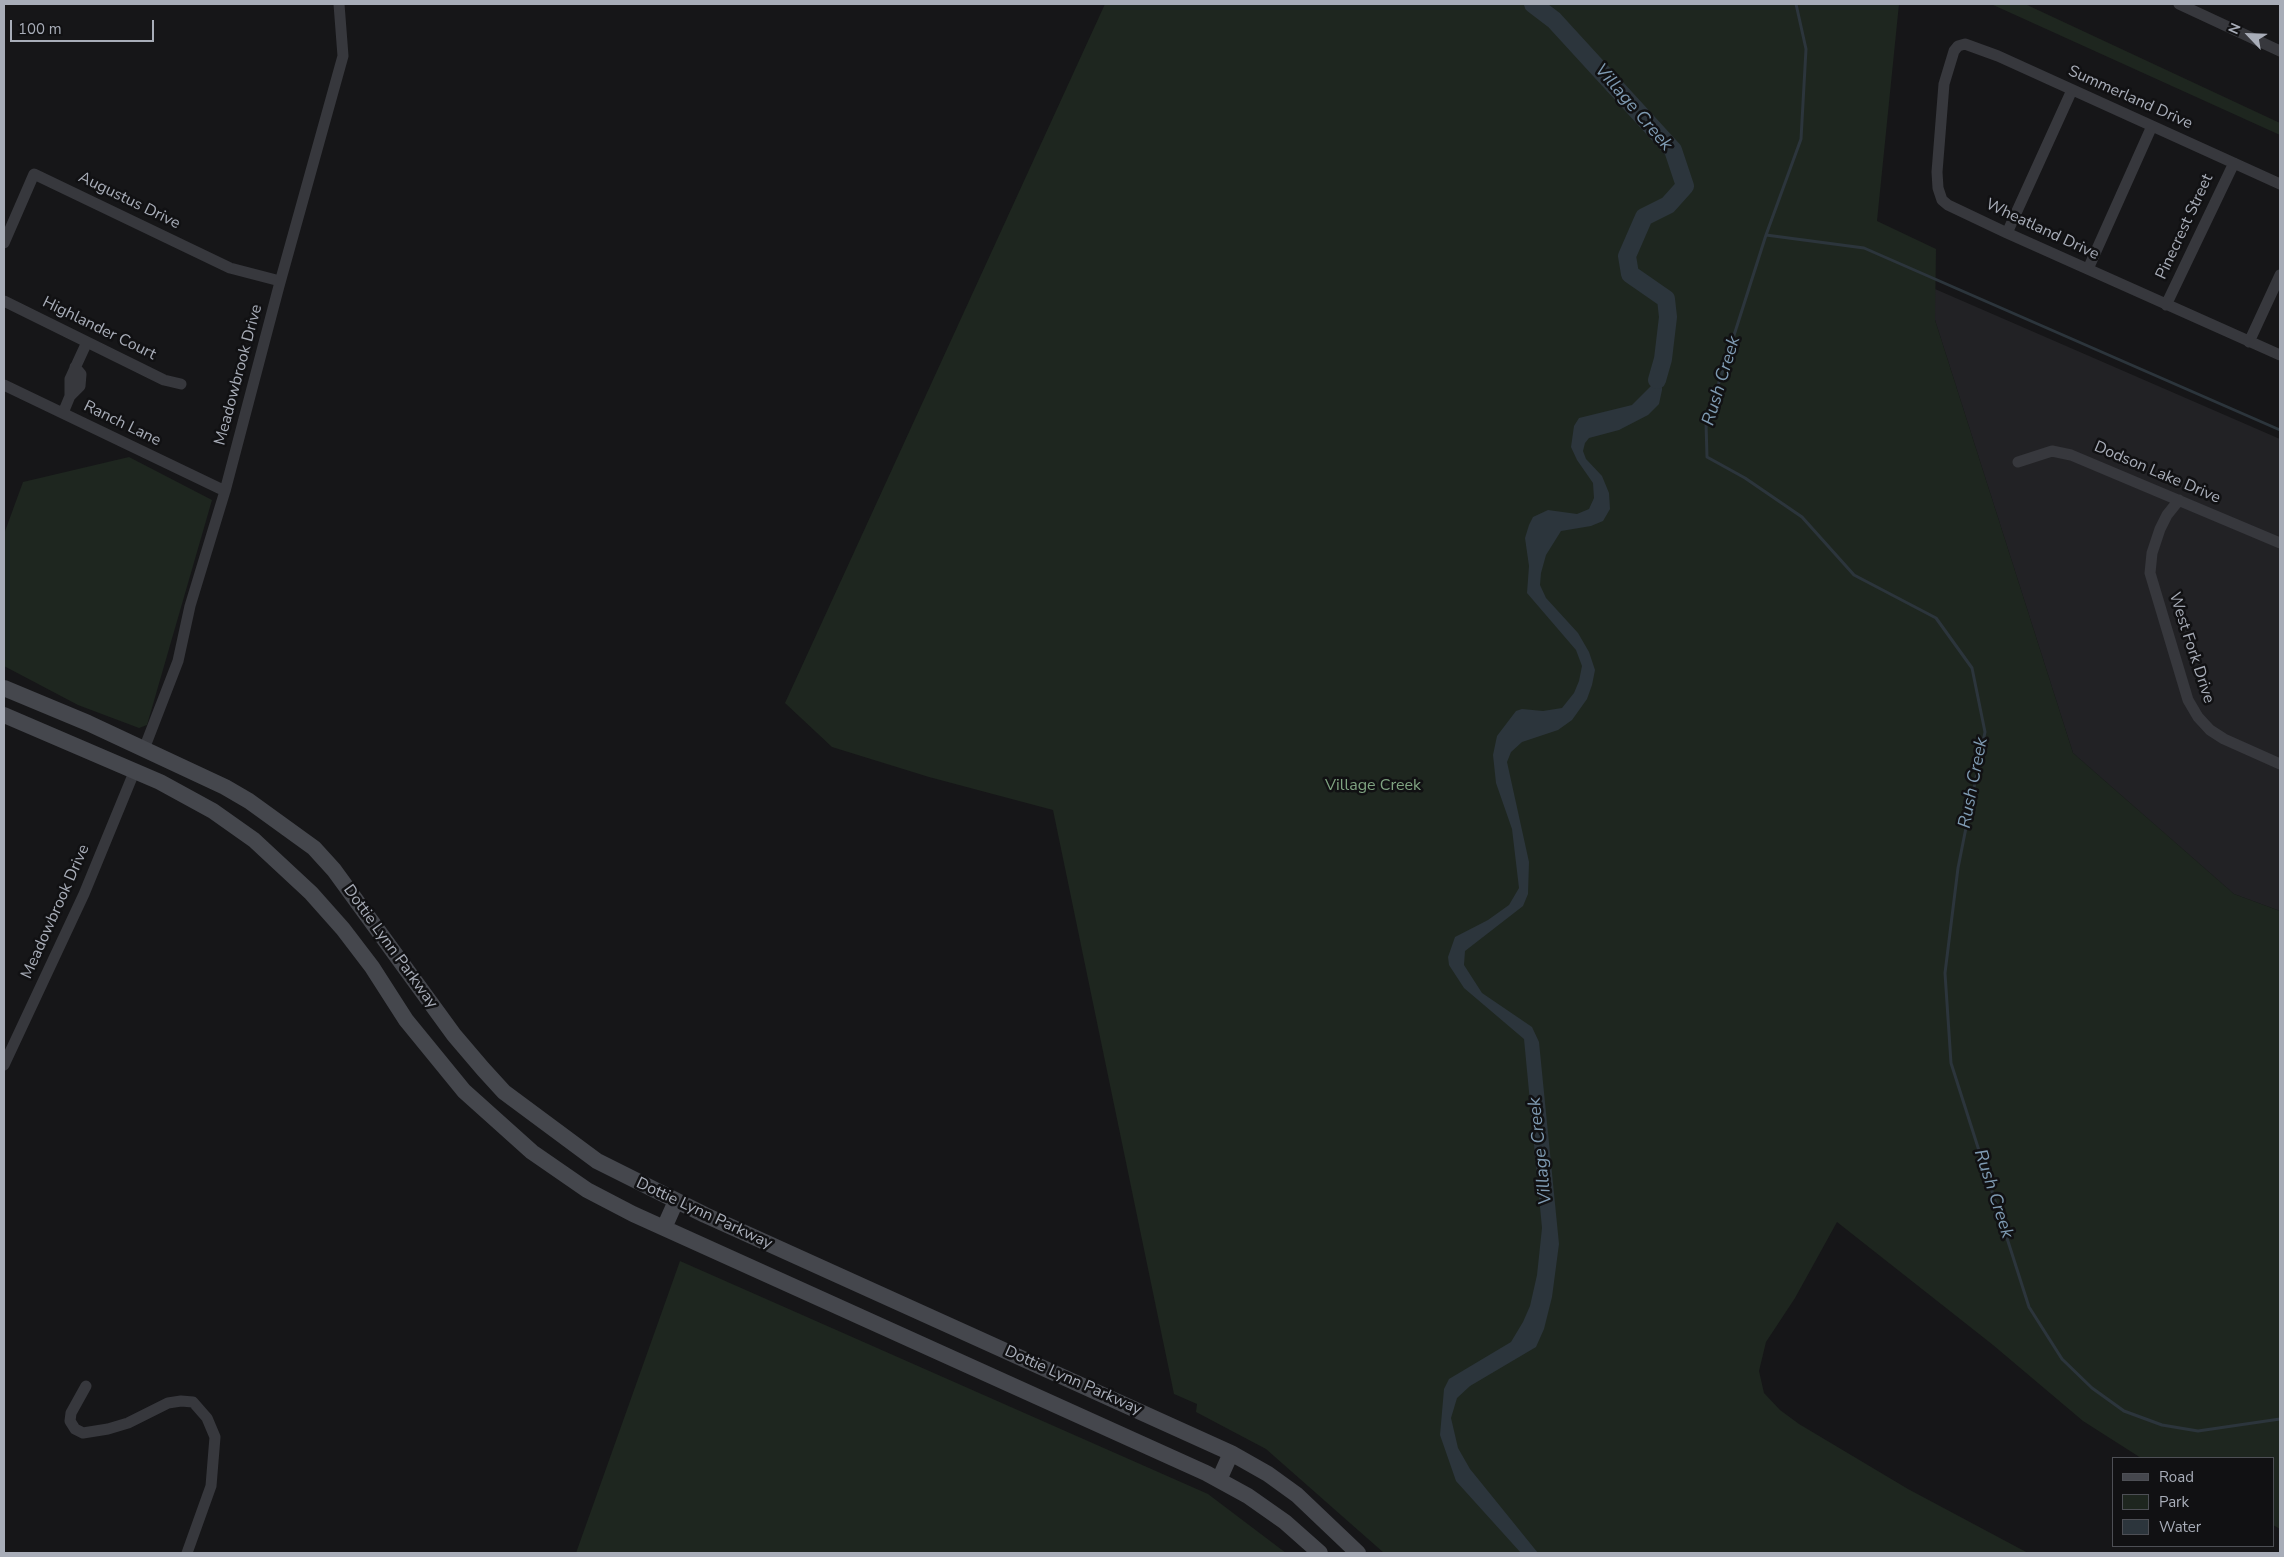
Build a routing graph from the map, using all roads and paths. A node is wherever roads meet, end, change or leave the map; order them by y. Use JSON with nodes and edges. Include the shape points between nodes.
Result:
{"nodes":[{"id":1,"x":339,"y":4,"type":"edge"},
{"id":2,"x":2179,"y":4,"type":"edge"},
{"id":3,"x":1965,"y":44,"type":"joint"},
{"id":4,"x":2280,"y":51,"type":"edge"},
{"id":5,"x":2072,"y":90,"type":"junction"},
{"id":6,"x":2152,"y":126,"type":"junction"},
{"id":7,"x":2234,"y":163,"type":"junction"},
{"id":8,"x":2280,"y":184,"type":"edge"},
{"id":9,"x":2007,"y":233,"type":"junction"},
{"id":10,"x":4,"y":243,"type":"edge"},
{"id":11,"x":2088,"y":269,"type":"junction"},
{"id":12,"x":2280,"y":275,"type":"edge"},
{"id":13,"x":280,"y":281,"type":"junction"},
{"id":14,"x":4,"y":301,"type":"edge"},
{"id":15,"x":2166,"y":305,"type":"junction"},
{"id":16,"x":87,"y":342,"type":"junction"},
{"id":17,"x":2249,"y":342,"type":"junction"},
{"id":18,"x":2280,"y":355,"type":"edge"},
{"id":19,"x":181,"y":384,"type":"dead end"},
{"id":20,"x":4,"y":385,"type":"edge"},
{"id":21,"x":63,"y":413,"type":"junction"},
{"id":22,"x":2018,"y":462,"type":"dead end"},
{"id":23,"x":225,"y":491,"type":"junction"},
{"id":24,"x":2179,"y":500,"type":"junction"},
{"id":25,"x":2280,"y":542,"type":"edge"},
{"id":26,"x":4,"y":688,"type":"edge"},
{"id":27,"x":4,"y":715,"type":"edge"},
{"id":28,"x":144,"y":749,"type":"junction"},
{"id":29,"x":2280,"y":764,"type":"edge"},
{"id":30,"x":135,"y":770,"type":"junction"},
{"id":31,"x":225,"y":787,"type":"junction"},
{"id":32,"x":4,"y":1065,"type":"edge"},
{"id":33,"x":676,"y":1201,"type":"junction"},
{"id":34,"x":664,"y":1228,"type":"junction"},
{"id":35,"x":86,"y":1386,"type":"dead end"},
{"id":36,"x":1231,"y":1454,"type":"junction"},
{"id":37,"x":1219,"y":1480,"type":"junction"},
{"id":38,"x":188,"y":1553,"type":"edge"},
{"id":39,"x":1320,"y":1553,"type":"edge"},
{"id":40,"x":1358,"y":1553,"type":"edge"}],
"edges":[{"from":1,"to":13,"type":"street","name":"Meadowbrook Drive","via":[[343,56]]},
{"from":2,"to":4,"type":"street"},
{"from":3,"to":5,"type":"street","name":"Summerland Drive"},
{"from":3,"to":9,"type":"street","name":"Wheatland Drive","via":[[1954,51],[1944,84],[1938,188],[1942,200],[1948,205]]},
{"from":5,"to":6,"type":"street","name":"Summerland Drive"},
{"from":5,"to":9,"type":"street"},
{"from":6,"to":7,"type":"street","name":"Summerland Drive"},
{"from":6,"to":11,"type":"street"},
{"from":7,"to":8,"type":"street","name":"Summerland Drive"},
{"from":7,"to":15,"type":"street","name":"Pinecrest Street"},
{"from":9,"to":11,"type":"street","name":"Wheatland Drive"},
{"from":10,"to":13,"type":"street","name":"Augustus Drive","via":[[34,174],[230,268]]},
{"from":11,"to":15,"type":"street","name":"Wheatland Drive"},
{"from":12,"to":17,"type":"street"},
{"from":13,"to":23,"type":"street","name":"Meadowbrook Drive"},
{"from":14,"to":16,"type":"street","name":"Highlander Court"},
{"from":15,"to":17,"type":"street","name":"Wheatland Drive"},
{"from":16,"to":19,"type":"street","name":"Highlander Court","via":[[164,380]]},
{"from":16,"to":21,"type":"street","via":[[70,379],[70,396]]},
{"from":17,"to":18,"type":"street","name":"Wheatland Drive"},
{"from":20,"to":21,"type":"street","name":"Ranch Lane"},
{"from":21,"to":23,"type":"street","name":"Ranch Lane"},
{"from":22,"to":24,"type":"street","name":"Dodson Lake Drive","via":[[2052,451],[2072,455]]},
{"from":23,"to":28,"type":"street","name":"Meadowbrook Drive","via":[[190,606],[178,661]]},
{"from":24,"to":25,"type":"street","name":"Dodson Lake Drive"},
{"from":24,"to":29,"type":"street","name":"West Fork Drive","via":[[2160,529],[2150,573],[2188,700],[2210,730]]},
{"from":26,"to":28,"type":"main road","name":"Dottie Lynn Parkway"},
{"from":27,"to":30,"type":"main road","name":"Dottie Lynn Parkway"},
{"from":28,"to":31,"type":"main road","name":"Dottie Lynn Parkway"},
{"from":30,"to":31,"type":"main road","via":[[158,763],[207,785]]},
{"from":30,"to":32,"type":"street","name":"Meadowbrook Drive","via":[[84,894]]},
{"from":30,"to":34,"type":"main road","name":"Dottie Lynn Parkway","via":[[213,812],[254,840],[311,893],[372,967],[433,1055],[464,1091],[532,1152],[588,1190]]},
{"from":31,"to":33,"type":"main road","name":"Dottie Lynn Parkway","via":[[314,848],[334,870],[454,1035],[504,1092],[597,1161]]},
{"from":33,"to":34,"type":"main road"},
{"from":33,"to":36,"type":"main road","name":"Dottie Lynn Parkway"},
{"from":34,"to":37,"type":"main road","name":"Dottie Lynn Parkway"},
{"from":35,"to":38,"type":"street","via":[[70,1421],[74,1429],[83,1433],[128,1423],[168,1403],[181,1401],[193,1402],[207,1418],[215,1437],[210,1486]]},
{"from":36,"to":37,"type":"main road"},
{"from":36,"to":40,"type":"main road","name":"Dottie Lynn Parkway","via":[[1268,1474],[1297,1495]]},
{"from":37,"to":39,"type":"main road","name":"Dottie Lynn Parkway","via":[[1285,1522]]}]}
